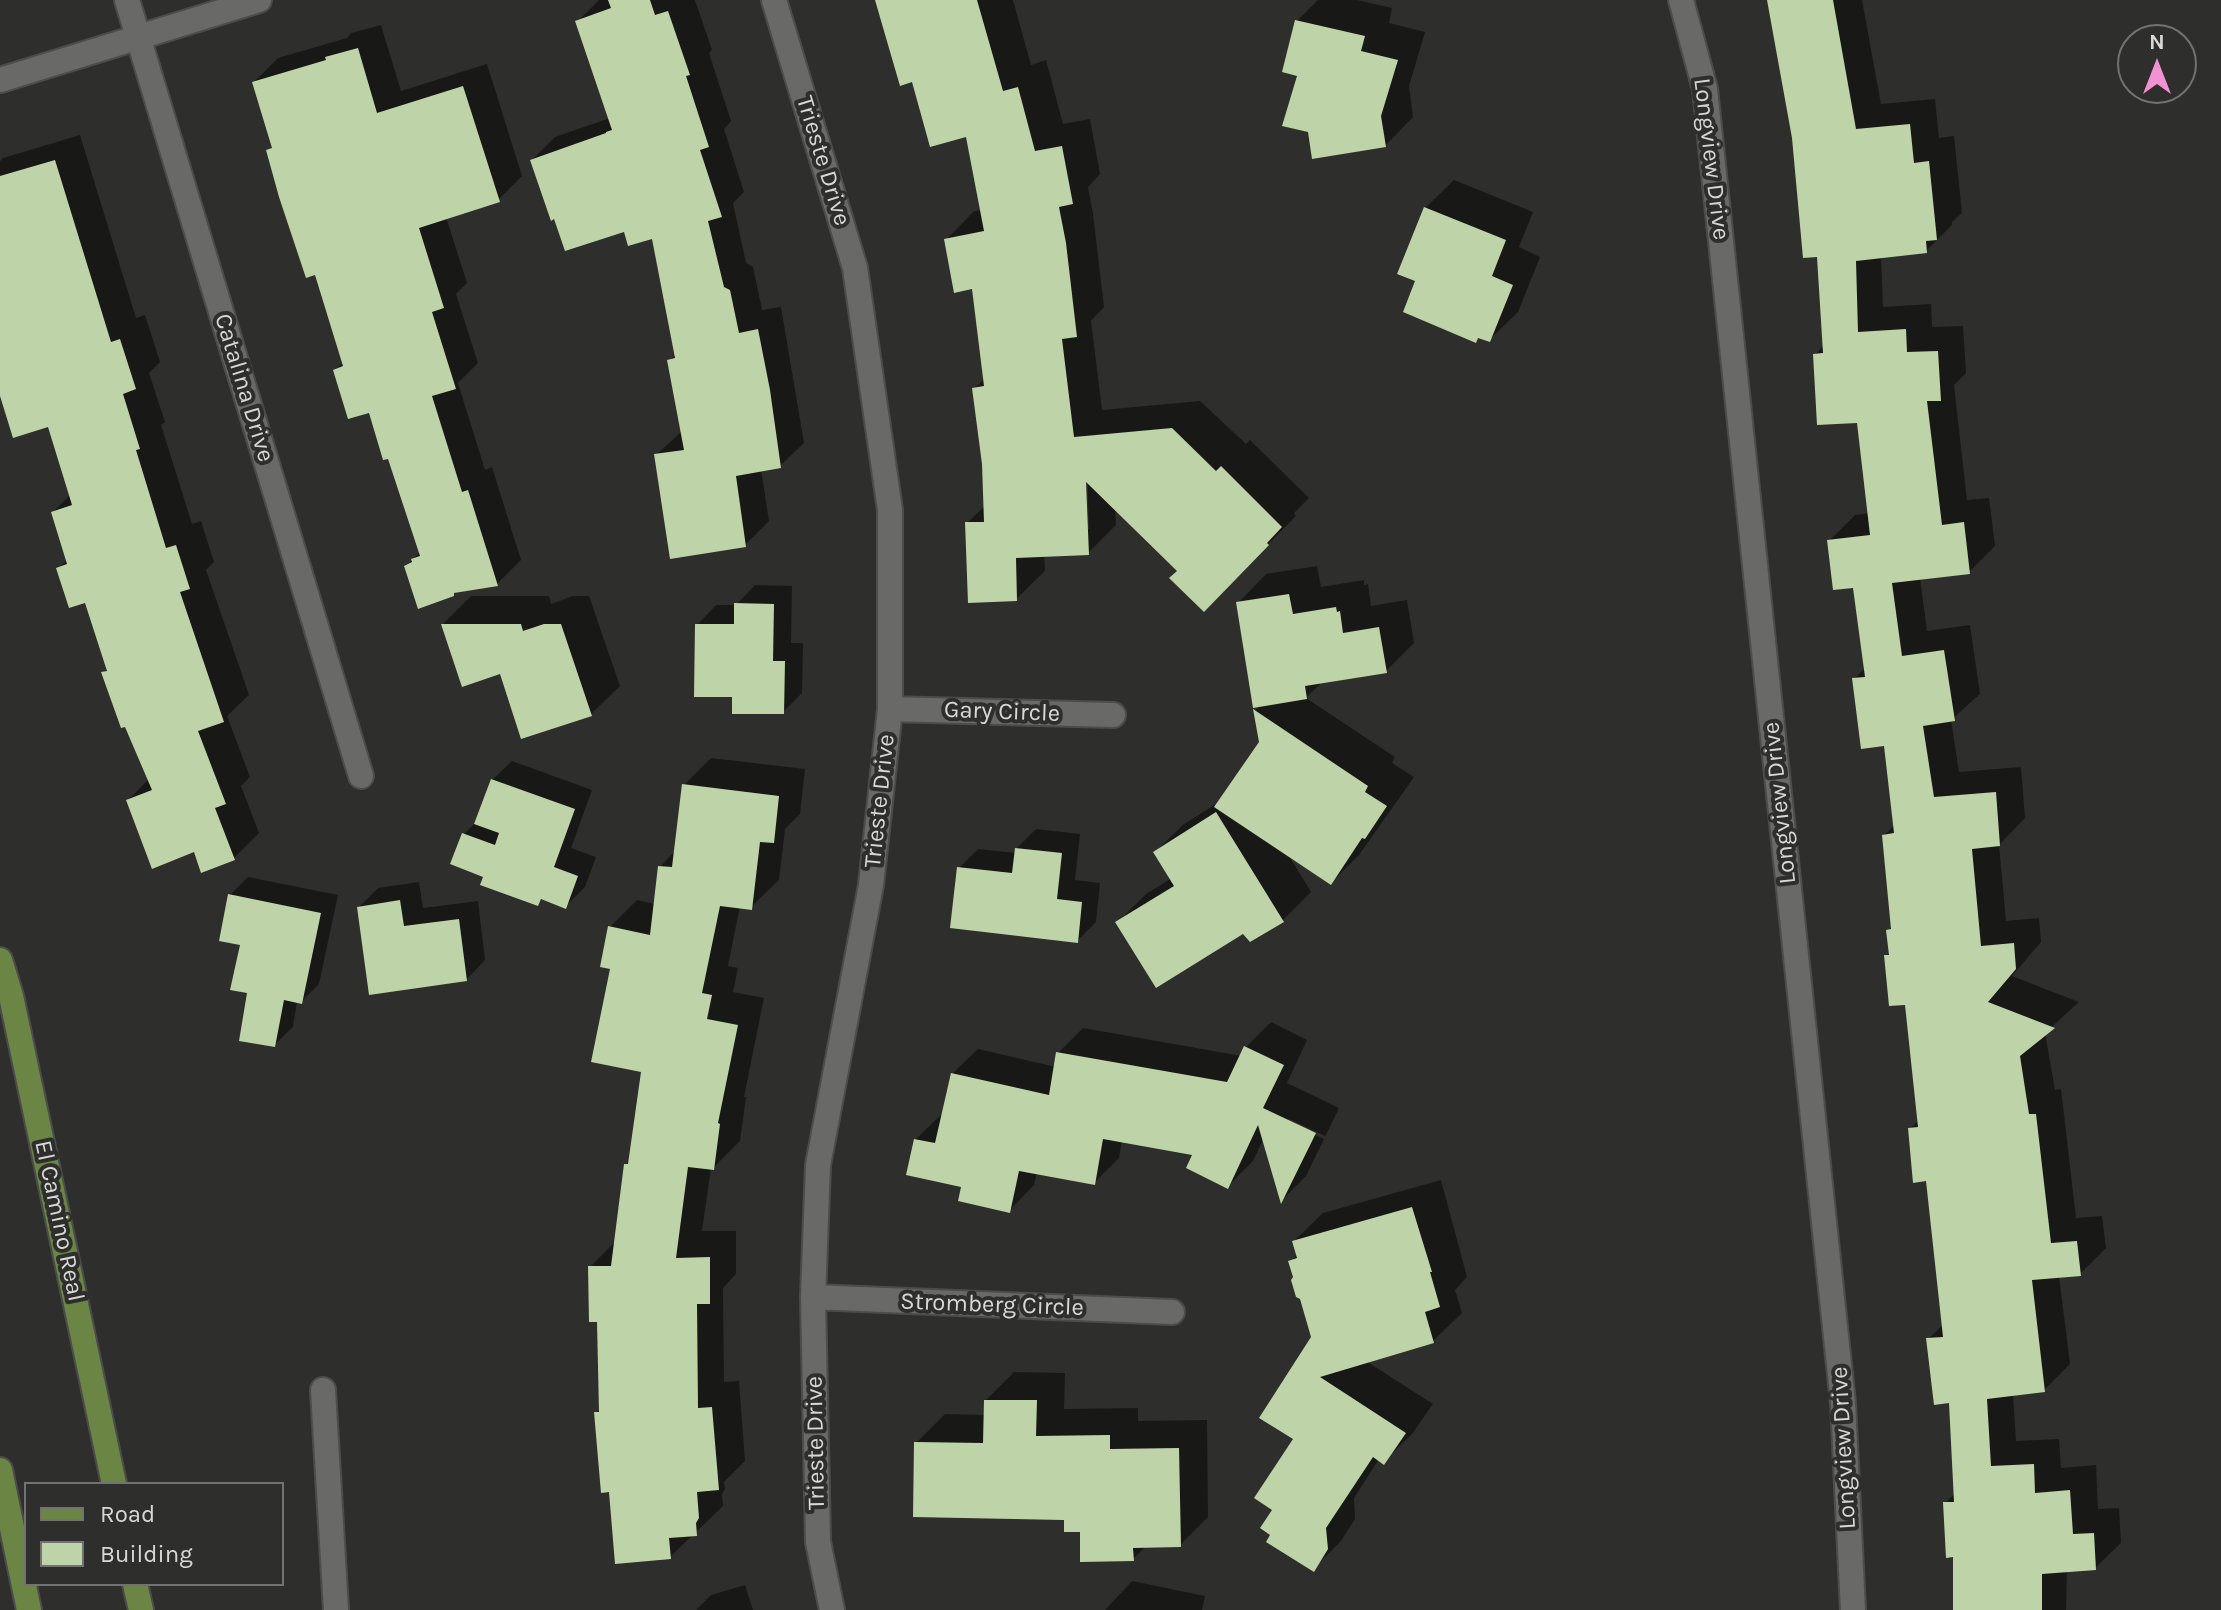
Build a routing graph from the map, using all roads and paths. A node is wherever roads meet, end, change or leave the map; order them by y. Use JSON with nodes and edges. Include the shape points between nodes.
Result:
{"nodes":[{"id":1,"x":127,"y":0,"type":"edge"},
{"id":2,"x":259,"y":0,"type":"edge"},
{"id":3,"x":774,"y":0,"type":"edge"},
{"id":4,"x":1681,"y":0,"type":"edge"},
{"id":5,"x":138,"y":37,"type":"junction"},
{"id":6,"x":0,"y":80,"type":"edge"},
{"id":7,"x":890,"y":709,"type":"junction"},
{"id":8,"x":1113,"y":715,"type":"dead end"},
{"id":9,"x":361,"y":776,"type":"dead end"},
{"id":10,"x":0,"y":960,"type":"edge"},
{"id":11,"x":813,"y":1297,"type":"junction"},
{"id":12,"x":1172,"y":1312,"type":"dead end"},
{"id":13,"x":323,"y":1390,"type":"dead end"},
{"id":14,"x":0,"y":1470,"type":"edge"},
{"id":15,"x":114,"y":1482,"type":"edge"},
{"id":16,"x":24,"y":1586,"type":"edge"},
{"id":17,"x":24,"y":1586,"type":"edge"},
{"id":18,"x":135,"y":1586,"type":"edge"},
{"id":19,"x":29,"y":1610,"type":"edge"},
{"id":20,"x":141,"y":1610,"type":"edge"},
{"id":21,"x":336,"y":1610,"type":"edge"},
{"id":22,"x":832,"y":1610,"type":"edge"},
{"id":23,"x":1853,"y":1610,"type":"edge"}],
"edges":[{"from":1,"to":5,"type":"street","name":"Catalina Drive"},
{"from":2,"to":5,"type":"street"},
{"from":3,"to":7,"type":"street","name":"Trieste Drive","via":[[855,268],[890,510]]},
{"from":4,"to":23,"type":"street","name":"Longview Drive","via":[[1709,121],[1843,1403]]},
{"from":5,"to":6,"type":"street"},
{"from":5,"to":9,"type":"street","name":"Catalina Drive"},
{"from":7,"to":8,"type":"street","name":"Gary Circle"},
{"from":7,"to":11,"type":"street","name":"Trieste Drive","via":[[871,885],[818,1165]]},
{"from":10,"to":15,"type":"main road","name":"El Camino Real"},
{"from":11,"to":12,"type":"street","name":"Stromberg Circle"},
{"from":11,"to":22,"type":"street","name":"Trieste Drive","via":[[818,1542]]},
{"from":13,"to":21,"type":"street"},
{"from":14,"to":16,"type":"main road"},
{"from":17,"to":19,"type":"main road"},
{"from":18,"to":20,"type":"main road"}]}
